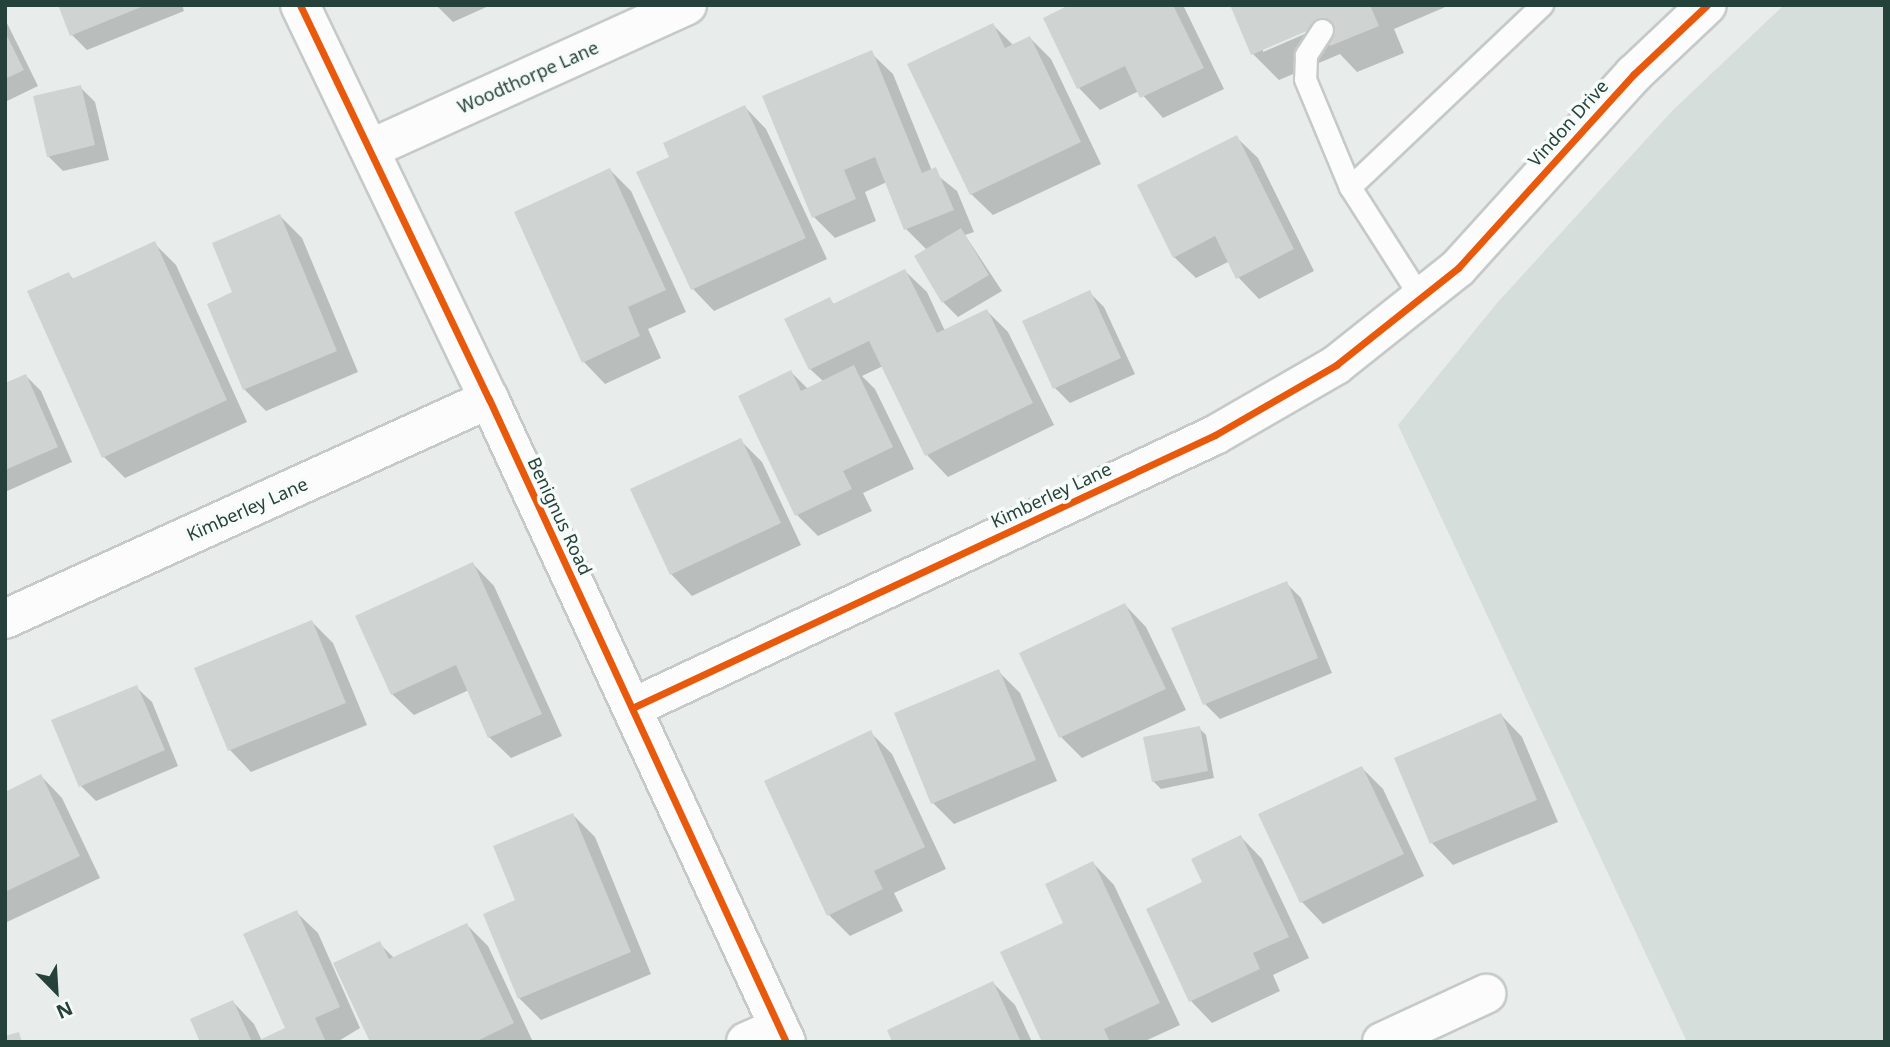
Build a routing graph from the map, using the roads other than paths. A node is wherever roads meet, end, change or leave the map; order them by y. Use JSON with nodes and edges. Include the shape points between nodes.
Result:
{"nodes":[{"id":1,"x":300,"y":5,"type":"edge"},
{"id":2,"x":687,"y":5,"type":"edge"},
{"id":3,"x":1542,"y":5,"type":"edge"},
{"id":4,"x":1707,"y":5,"type":"edge"},
{"id":5,"x":1322,"y":30,"type":"dead end"},
{"id":6,"x":370,"y":149,"type":"junction"},
{"id":7,"x":1350,"y":187,"type":"junction"},
{"id":8,"x":1458,"y":268,"type":"joint"},
{"id":9,"x":1421,"y":298,"type":"junction"},
{"id":10,"x":489,"y":399,"type":"junction"},
{"id":11,"x":5,"y":619,"type":"edge"},
{"id":12,"x":632,"y":708,"type":"junction"},
{"id":13,"x":1486,"y":994,"type":"dead end"},
{"id":14,"x":771,"y":1037,"type":"edge"},
{"id":15,"x":1382,"y":1042,"type":"edge"}],
"edges":[{"from":1,"to":6,"type":"street","name":"Benignus Road"},
{"from":2,"to":6,"type":"street","name":"Woodthorpe Lane"},
{"from":3,"to":7,"type":"lane"},
{"from":4,"to":8,"type":"street","name":"Vindon Drive","via":[[1634,74]]},
{"from":5,"to":7,"type":"lane","via":[[1306,55],[1306,79]]},
{"from":6,"to":10,"type":"street","name":"Benignus Road"},
{"from":7,"to":9,"type":"lane"},
{"from":8,"to":9,"type":"street","name":"Kimberley Lane"},
{"from":9,"to":12,"type":"street","name":"Kimberley Lane","via":[[1336,365],[1215,435]]},
{"from":10,"to":11,"type":"street","name":"Kimberley Lane"},
{"from":10,"to":12,"type":"street","name":"Benignus Road"},
{"from":12,"to":14,"type":"street","name":"Benignus Road"},
{"from":13,"to":15,"type":"street"}]}
